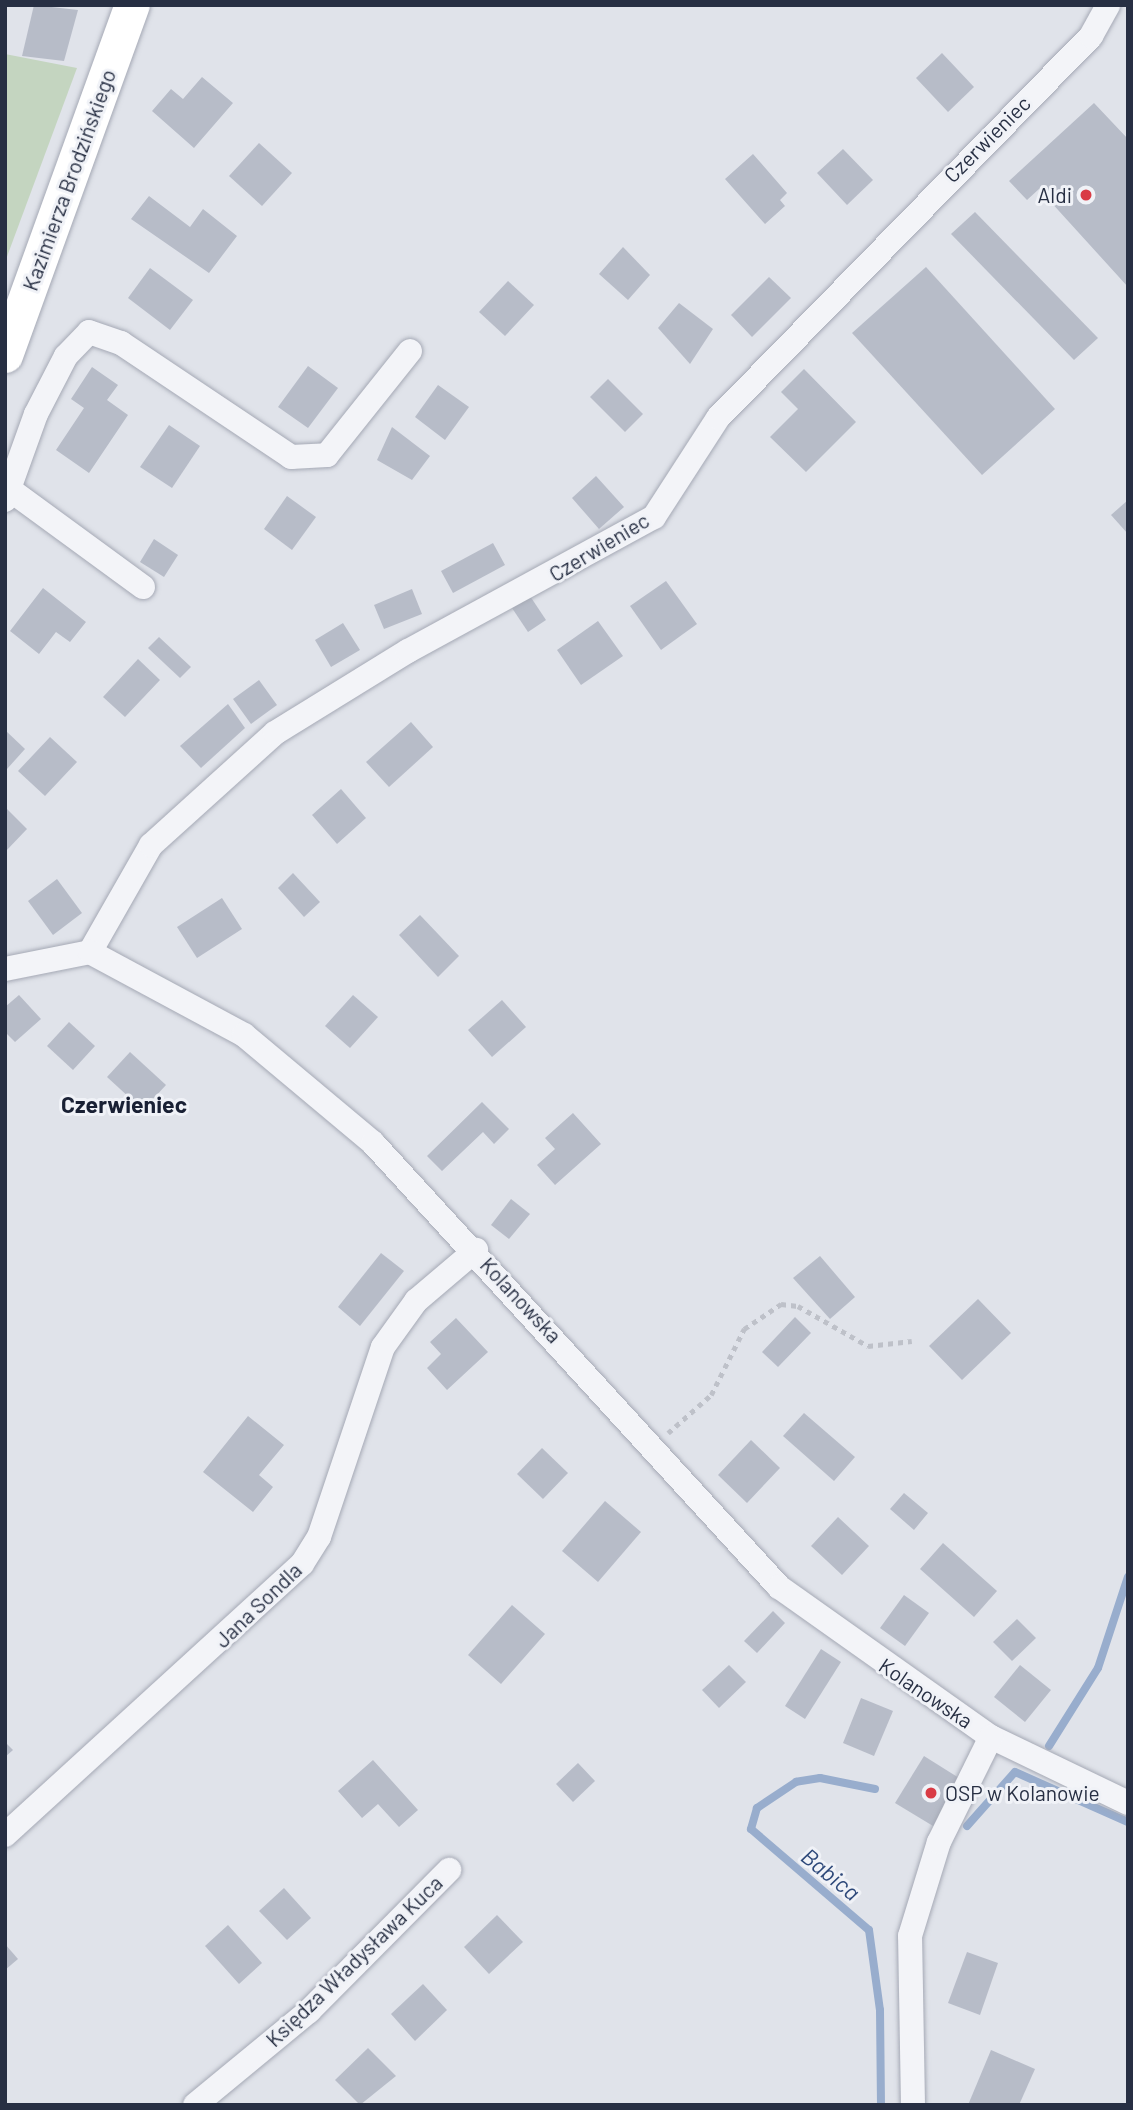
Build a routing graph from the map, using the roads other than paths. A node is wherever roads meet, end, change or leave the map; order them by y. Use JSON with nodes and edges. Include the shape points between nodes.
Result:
{"nodes":[{"id":1,"x":132,"y":5,"type":"edge"},
{"id":2,"x":1108,"y":5,"type":"edge"},
{"id":3,"x":411,"y":351,"type":"dead end"},
{"id":4,"x":5,"y":355,"type":"edge"},
{"id":5,"x":7,"y":495,"type":"edge"},
{"id":6,"x":143,"y":587,"type":"dead end"},
{"id":7,"x":90,"y":951,"type":"junction"},
{"id":8,"x":5,"y":969,"type":"edge"},
{"id":9,"x":476,"y":1250,"type":"junction"},
{"id":10,"x":991,"y":1737,"type":"junction"},
{"id":11,"x":1128,"y":1803,"type":"edge"},
{"id":12,"x":5,"y":1835,"type":"edge"},
{"id":13,"x":449,"y":1870,"type":"dead end"},
{"id":14,"x":195,"y":2105,"type":"edge"},
{"id":15,"x":913,"y":2105,"type":"edge"}],
"edges":[{"from":1,"to":4,"type":"main road","name":"Kazimierza Brodzińskiego"},
{"from":2,"to":7,"type":"street","name":"Czerwieniec","via":[[1091,36],[718,418],[654,517],[408,651],[275,733],[150,845]]},
{"from":3,"to":5,"type":"street","via":[[327,455],[291,457],[121,343],[89,332],[60,368]]},
{"from":5,"to":6,"type":"street"},
{"from":7,"to":8,"type":"street"},
{"from":7,"to":9,"type":"street","name":"Kolanowska","via":[[244,1035],[373,1143]]},
{"from":9,"to":10,"type":"street","name":"Kolanowska","via":[[779,1587]]},
{"from":9,"to":12,"type":"street","name":"Jana Sondla","via":[[416,1301],[383,1347],[318,1537],[302,1564]]},
{"from":10,"to":11,"type":"street","name":"Kolanowska"},
{"from":10,"to":15,"type":"street","name":"Kolanowska","via":[[939,1842],[910,1936]]},
{"from":13,"to":14,"type":"street","name":"Księdza Władysława Kuca","via":[[309,2011]]}]}
